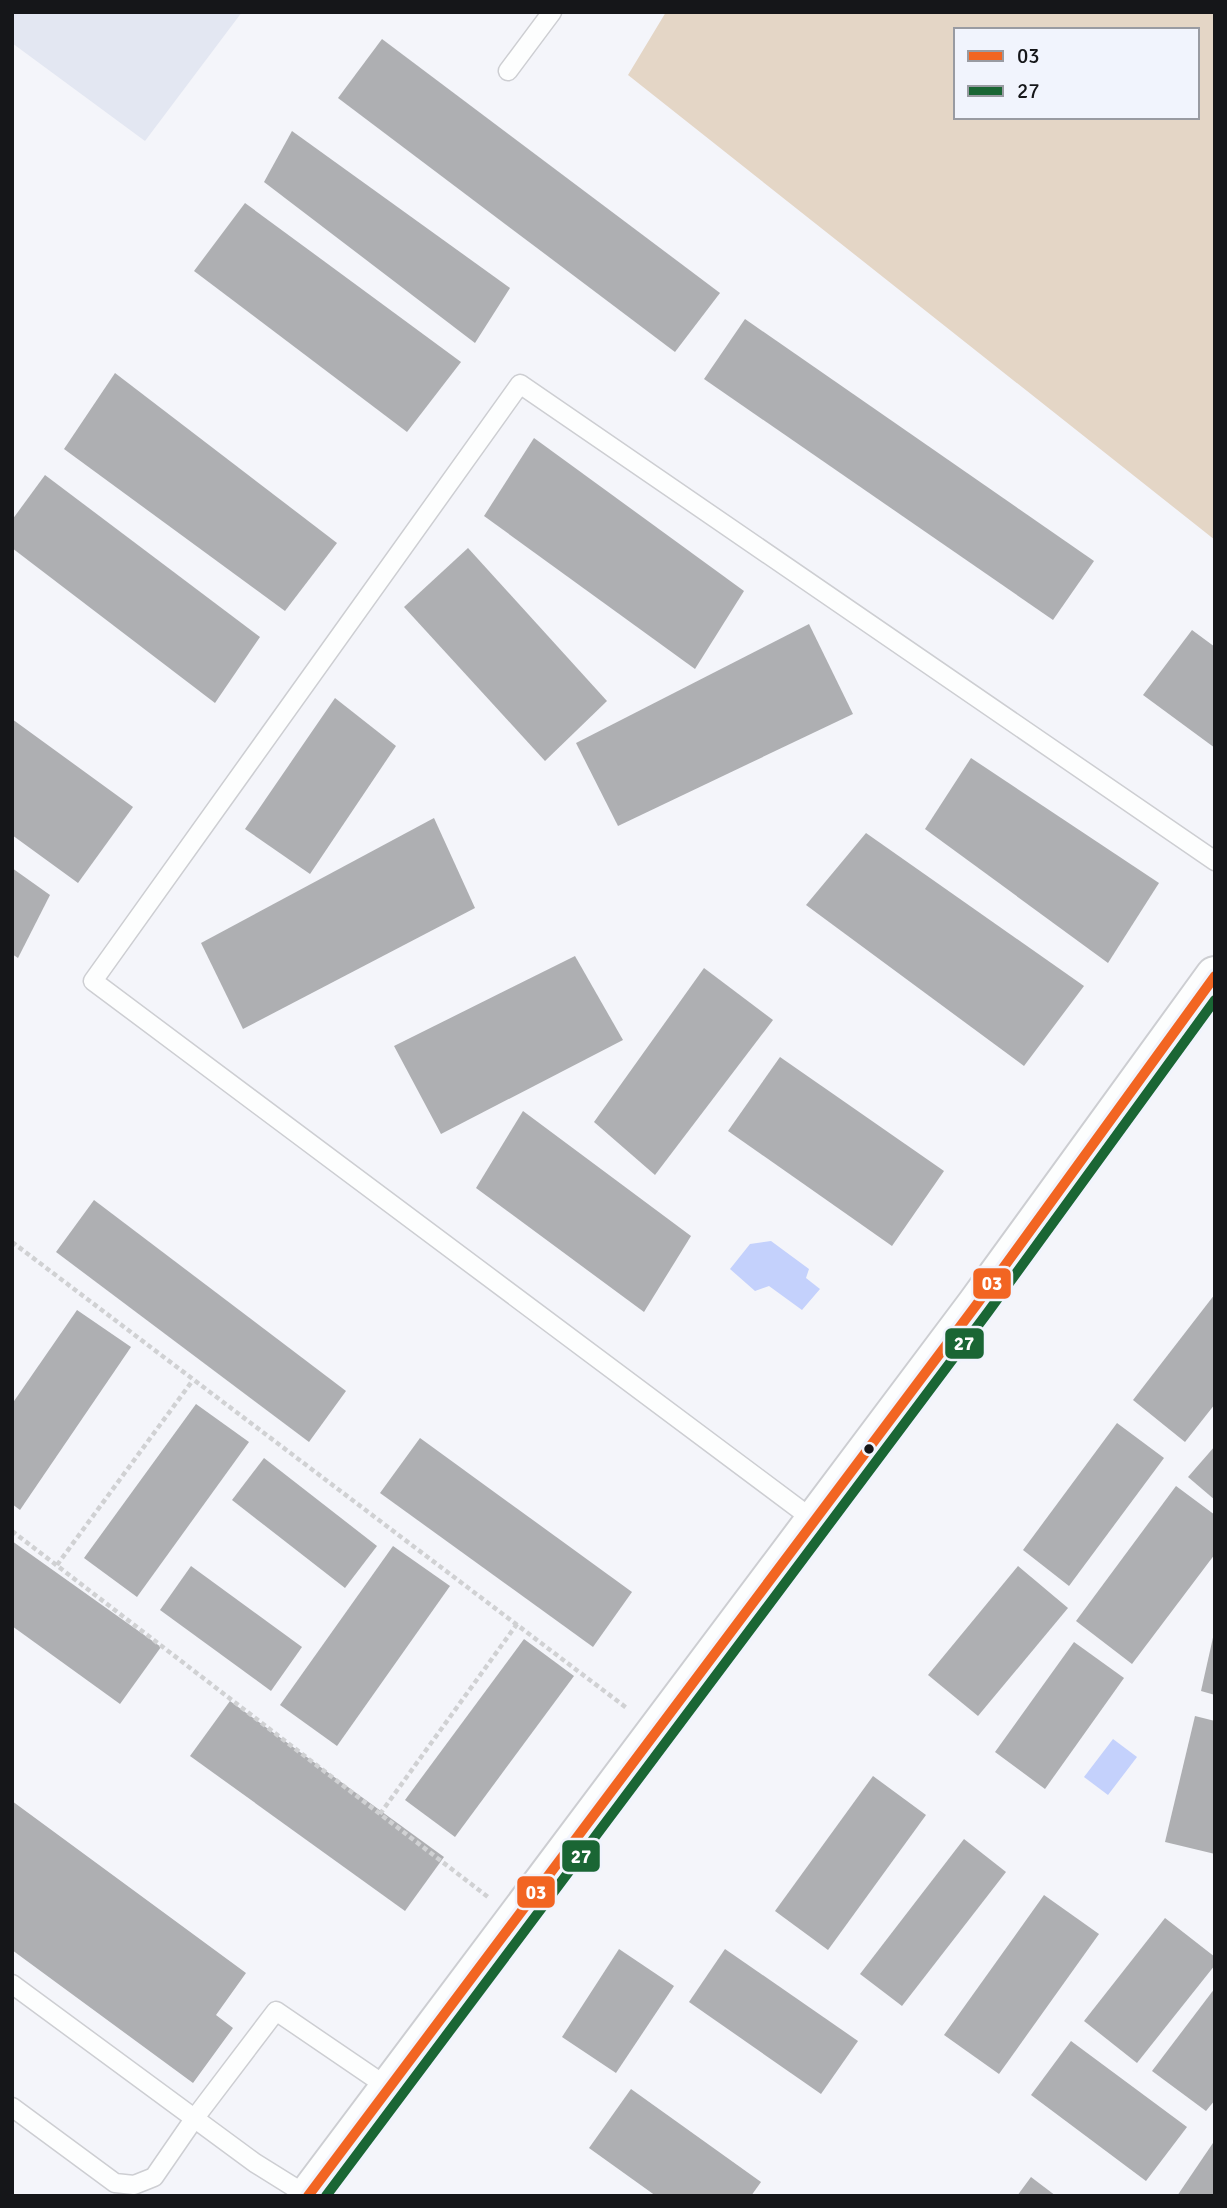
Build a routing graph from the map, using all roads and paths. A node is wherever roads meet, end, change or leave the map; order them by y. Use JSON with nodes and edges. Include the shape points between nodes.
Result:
{"nodes":[{"id":1,"x":552,"y":12,"type":"edge"},
{"id":2,"x":508,"y":71,"type":"dead end"},
{"id":3,"x":1215,"y":861,"type":"edge"},
{"id":4,"x":1215,"y":976,"type":"edge"},
{"id":5,"x":13,"y":1243,"type":"edge"},
{"id":6,"x":193,"y":1380,"type":"junction"},
{"id":7,"x":814,"y":1521,"type":"junction"},
{"id":8,"x":12,"y":1531,"type":"edge"},
{"id":9,"x":57,"y":1565,"type":"junction"},
{"id":10,"x":517,"y":1625,"type":"junction"},
{"id":11,"x":656,"y":1731,"type":"junction"},
{"id":12,"x":380,"y":1814,"type":"junction"},
{"id":13,"x":516,"y":1919,"type":"junction"},
{"id":14,"x":12,"y":1984,"type":"edge"},
{"id":15,"x":389,"y":2088,"type":"junction"},
{"id":16,"x":12,"y":2107,"type":"edge"},
{"id":17,"x":194,"y":2119,"type":"junction"},
{"id":18,"x":308,"y":2196,"type":"edge"}],
"edges":[{"from":1,"to":2,"type":"lane"},
{"from":3,"to":7,"type":"lane","via":[[520,384],[93,981]]},
{"from":4,"to":7,"type":"street"},
{"from":5,"to":6,"type":"path"},
{"from":6,"to":9,"type":"path"},
{"from":6,"to":10,"type":"path"},
{"from":7,"to":11,"type":"street"},
{"from":8,"to":9,"type":"path"},
{"from":9,"to":12,"type":"path"},
{"from":10,"to":11,"type":"path"},
{"from":10,"to":12,"type":"path"},
{"from":11,"to":13,"type":"street"},
{"from":12,"to":13,"type":"path"},
{"from":13,"to":15,"type":"street"},
{"from":14,"to":17,"type":"lane"},
{"from":15,"to":17,"type":"lane","via":[[276,2011]]},
{"from":15,"to":18,"type":"street"},
{"from":16,"to":17,"type":"lane","via":[[115,2183],[134,2185],[154,2177]]},
{"from":17,"to":18,"type":"lane"}]}
